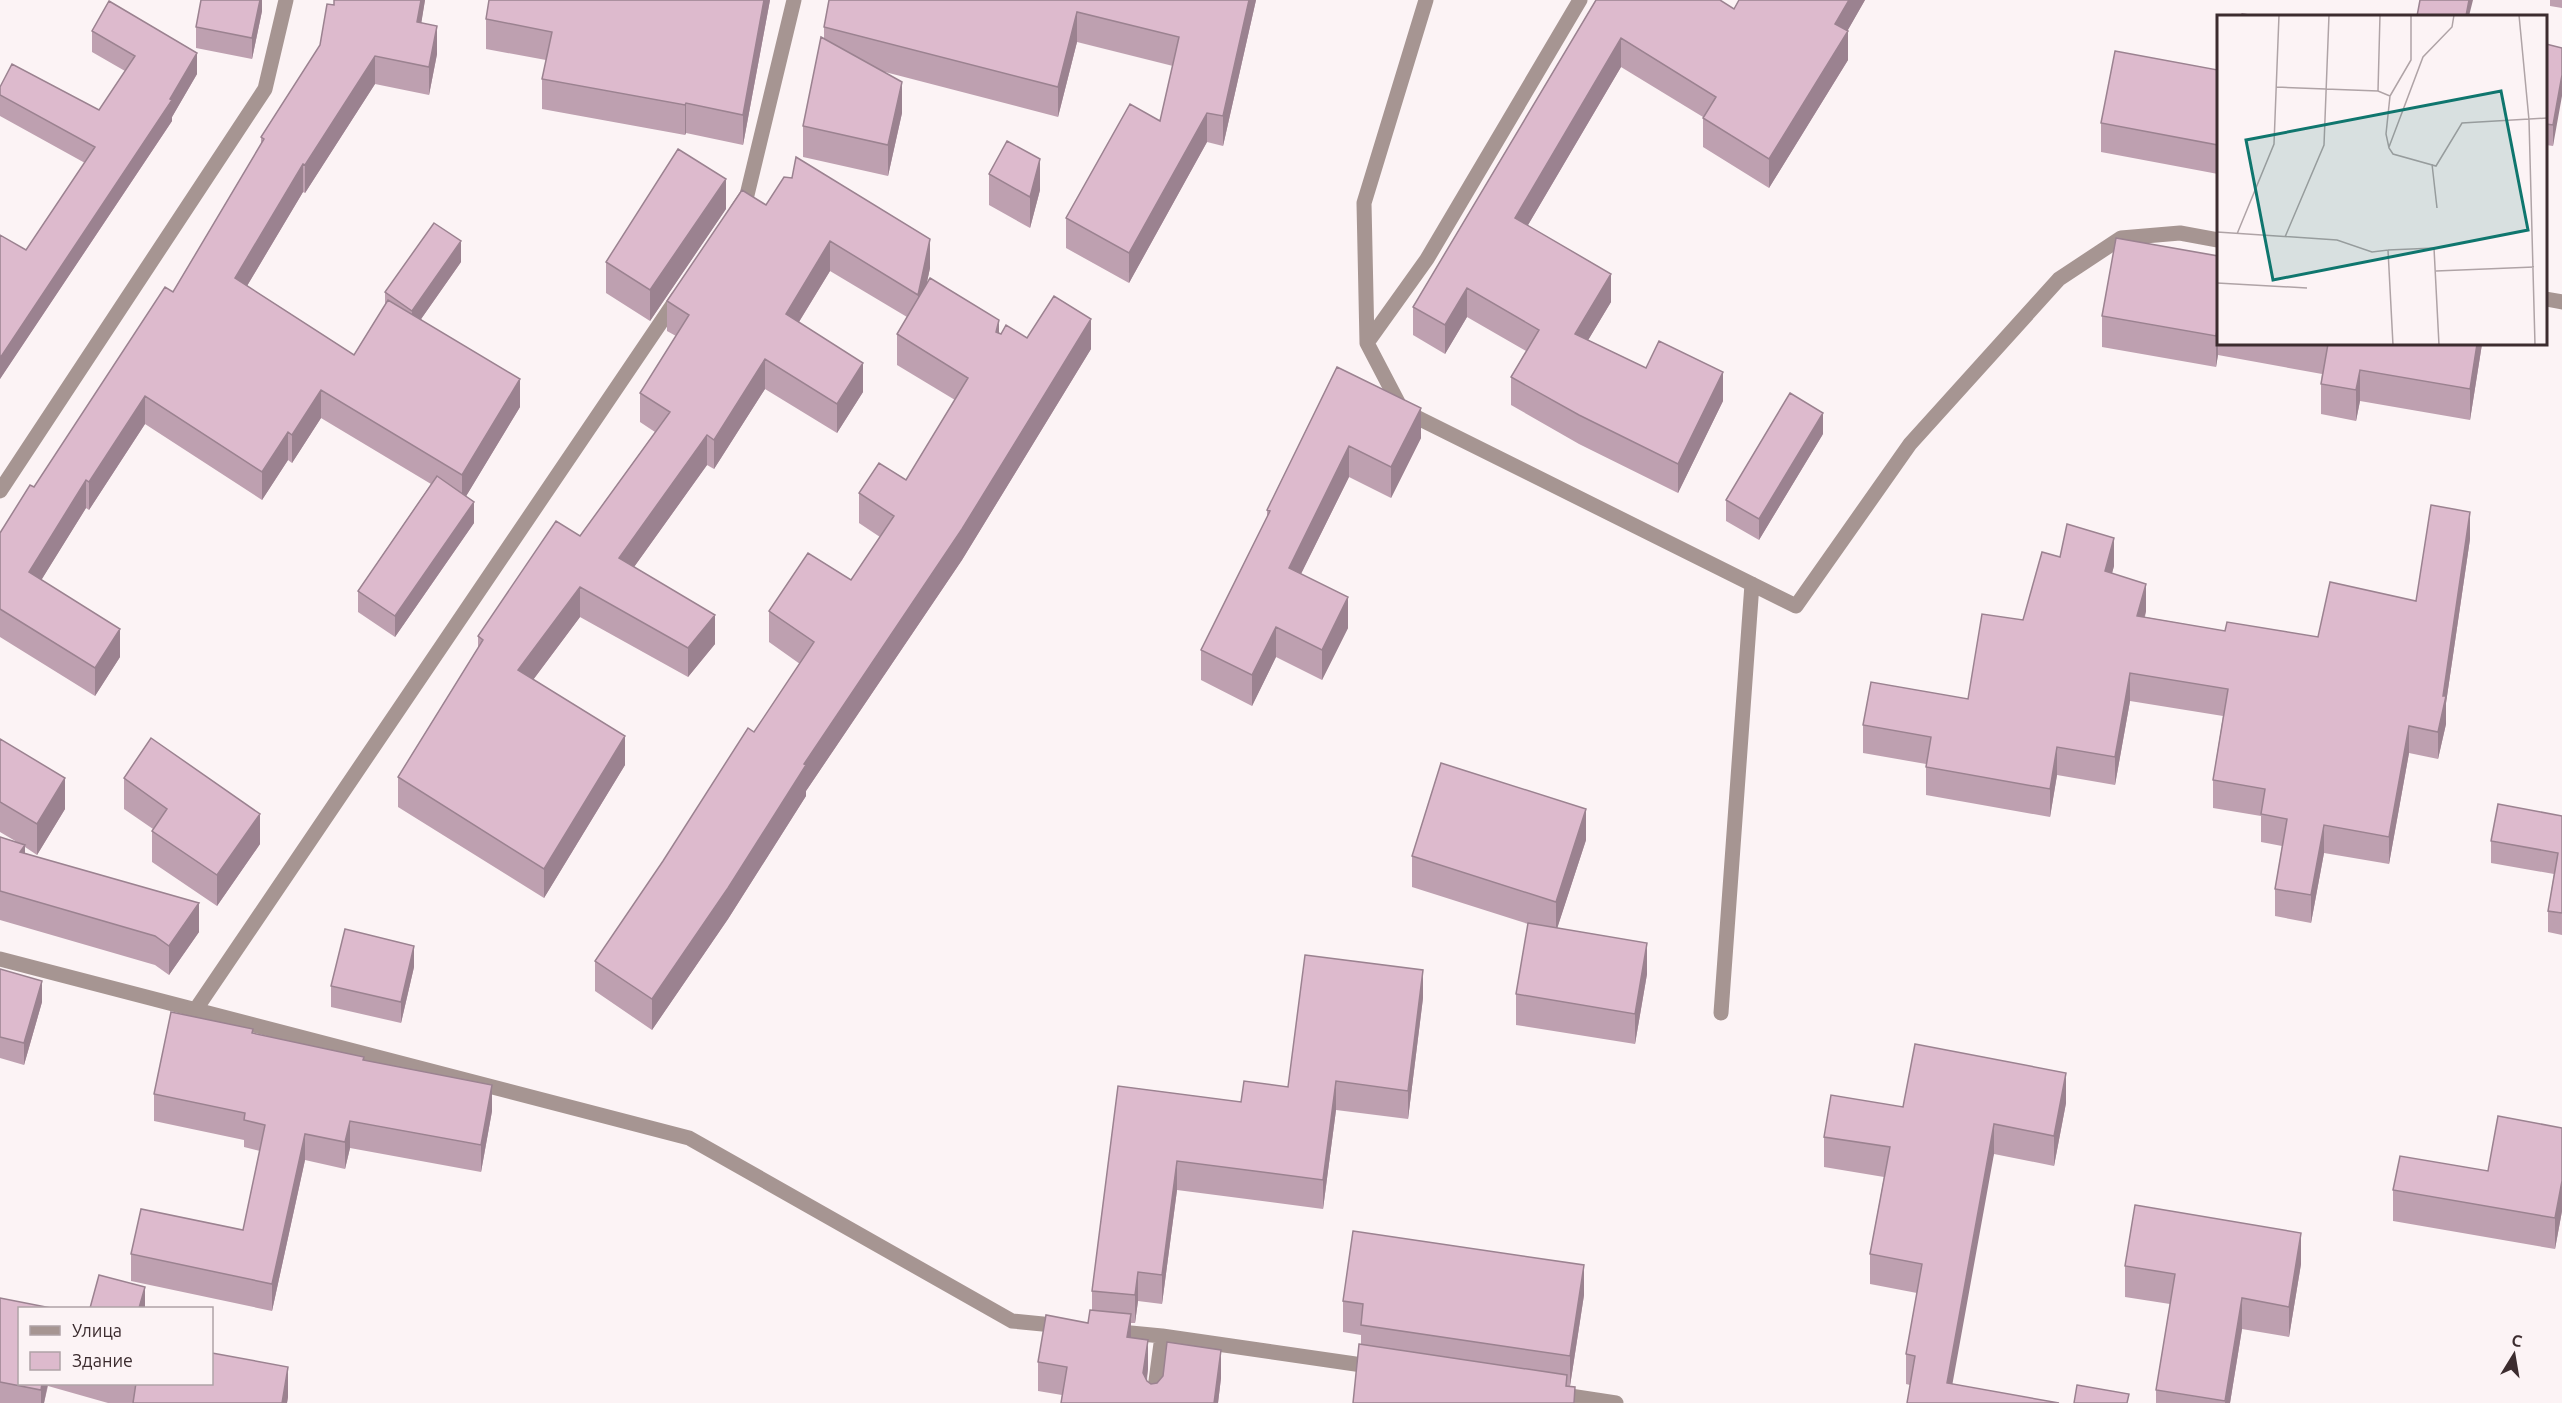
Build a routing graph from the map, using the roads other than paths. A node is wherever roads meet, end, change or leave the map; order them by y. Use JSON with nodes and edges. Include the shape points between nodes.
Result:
{"nodes":[{"id":1,"x":286,"y":0,"type":"edge"},
{"id":2,"x":794,"y":0,"type":"edge"},
{"id":3,"x":1426,"y":0,"type":"edge"},
{"id":4,"x":1580,"y":0,"type":"edge"},
{"id":5,"x":727,"y":225,"type":"edge"},
{"id":6,"x":2217,"y":240,"type":"edge"},
{"id":7,"x":686,"y":285,"type":"edge"},
{"id":8,"x":2547,"y":299,"type":"edge"},
{"id":9,"x":2562,"y":302,"type":"edge"},
{"id":10,"x":1367,"y":343,"type":"junction"},
{"id":11,"x":0,"y":491,"type":"edge"},
{"id":12,"x":1752,"y":584,"type":"junction"},
{"id":13,"x":0,"y":958,"type":"edge"},
{"id":14,"x":196,"y":1010,"type":"junction"},
{"id":15,"x":1721,"y":1013,"type":"dead end"},
{"id":16,"x":1162,"y":1336,"type":"junction"},
{"id":17,"x":1395,"y":1370,"type":"edge"},
{"id":18,"x":1546,"y":1393,"type":"edge"},
{"id":19,"x":1153,"y":1403,"type":"edge"},
{"id":20,"x":1616,"y":1403,"type":"edge"}],
"edges":[{"from":1,"to":11,"type":"street","via":[[265,89]]},
{"from":2,"to":5,"type":"street","via":[[747,195]]},
{"from":3,"to":10,"type":"street","via":[[1365,203]]},
{"from":4,"to":10,"type":"street","via":[[1427,259]]},
{"from":6,"to":12,"type":"street","via":[[2180,233],[2121,238],[2059,279],[1910,444],[1796,606]]},
{"from":7,"to":14,"type":"street"},
{"from":8,"to":9,"type":"street"},
{"from":10,"to":12,"type":"street","via":[[1402,410]]},
{"from":12,"to":15,"type":"street"},
{"from":13,"to":14,"type":"street"},
{"from":14,"to":16,"type":"street","via":[[689,1138],[1012,1321]]},
{"from":16,"to":17,"type":"street"},
{"from":16,"to":19,"type":"street"},
{"from":18,"to":20,"type":"street"}]}
